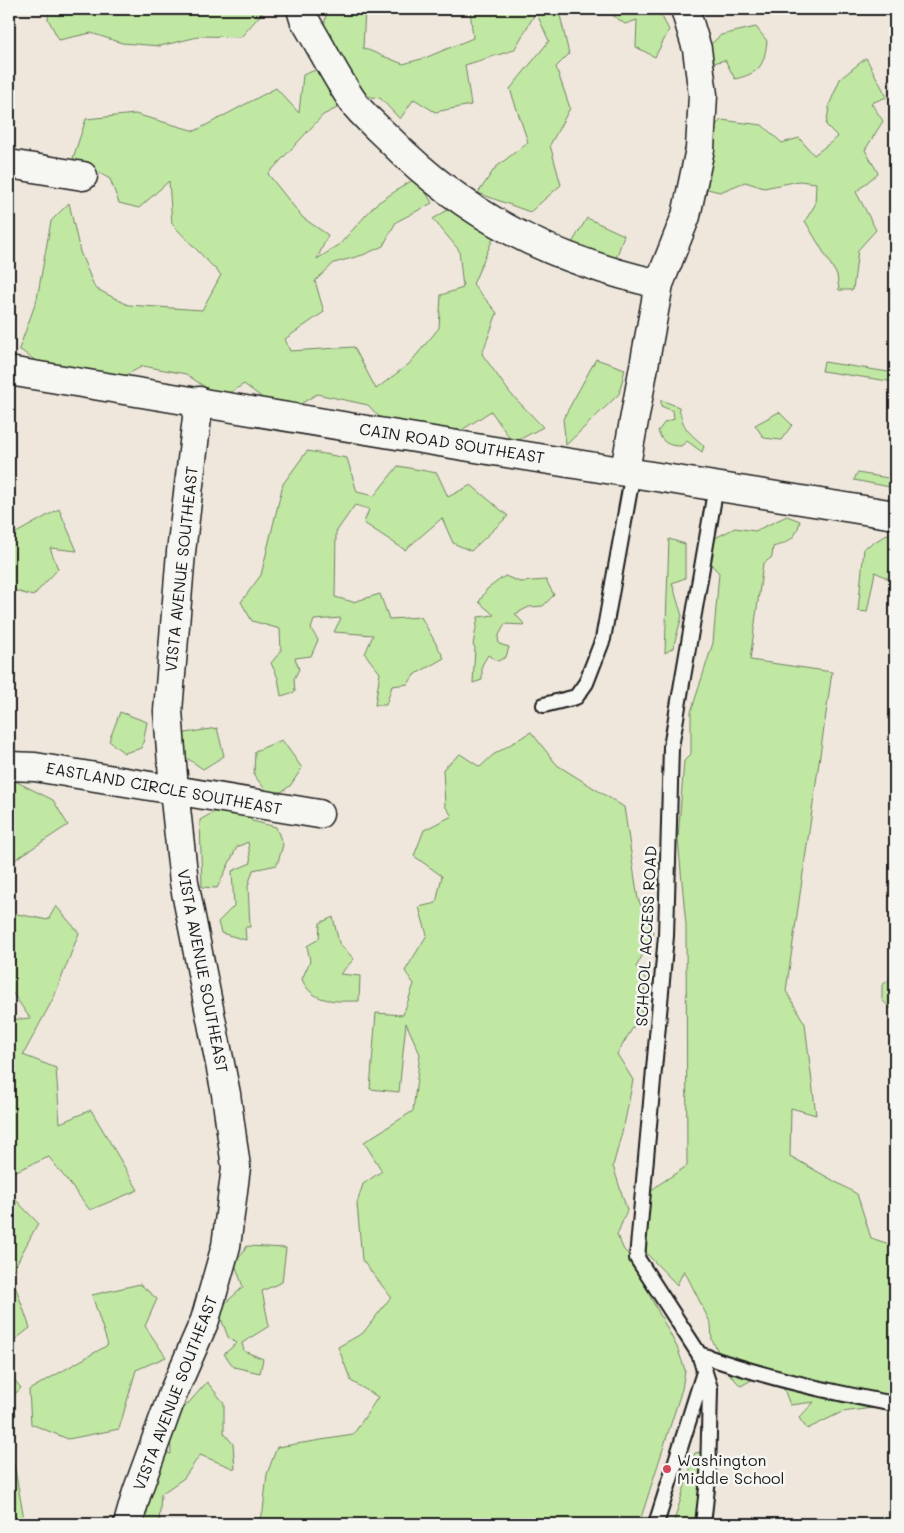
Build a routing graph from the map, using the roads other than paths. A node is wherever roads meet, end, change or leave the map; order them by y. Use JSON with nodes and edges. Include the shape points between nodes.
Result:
{"nodes":[{"id":1,"x":301,"y":9,"type":"edge"},
{"id":2,"x":684,"y":9,"type":"edge"},
{"id":3,"x":9,"y":164,"type":"edge"},
{"id":4,"x":83,"y":176,"type":"dead end"},
{"id":5,"x":658,"y":284,"type":"junction"},
{"id":6,"x":9,"y":370,"type":"edge"},
{"id":7,"x":199,"y":401,"type":"junction"},
{"id":8,"x":629,"y":471,"type":"junction"},
{"id":9,"x":716,"y":486,"type":"junction"},
{"id":10,"x":895,"y":515,"type":"edge"},
{"id":11,"x":544,"y":705,"type":"dead end"},
{"id":12,"x":9,"y":766,"type":"edge"},
{"id":13,"x":174,"y":790,"type":"junction"},
{"id":14,"x":319,"y":814,"type":"dead end"},
{"id":15,"x":699,"y":1354,"type":"junction"},
{"id":16,"x":704,"y":1372,"type":"junction"},
{"id":17,"x":895,"y":1404,"type":"edge"},
{"id":18,"x":128,"y":1524,"type":"edge"},
{"id":19,"x":656,"y":1524,"type":"edge"},
{"id":20,"x":703,"y":1524,"type":"edge"}],
"edges":[{"from":1,"to":5,"type":"street","via":[[357,106],[411,161],[466,206],[533,244],[614,274]]},
{"from":2,"to":5,"type":"street","via":[[697,49],[703,95],[702,136],[686,216]]},
{"from":3,"to":4,"type":"street"},
{"from":5,"to":8,"type":"street"},
{"from":6,"to":7,"type":"street","name":"CAIN ROAD SOUTHEAST"},
{"from":7,"to":8,"type":"street","name":"CAIN ROAD SOUTHEAST"},
{"from":7,"to":13,"type":"street","name":"VISTA AVENUE SOUTHEAST","via":[[181,552],[168,711]]},
{"from":8,"to":9,"type":"street","name":"CAIN ROAD SOUTHEAST"},
{"from":8,"to":11,"type":"lane","via":[[603,639],[586,684],[576,697]]},
{"from":9,"to":10,"type":"street","name":"CAIN ROAD SOUTHEAST"},
{"from":9,"to":15,"type":"lane","name":"SCHOOL ACCESS ROAD","via":[[671,747],[666,936],[637,1258]]},
{"from":12,"to":13,"type":"street","name":"EASTLAND CIRCLE SOUTHEAST","via":[[35,767]]},
{"from":13,"to":14,"type":"street","name":"EASTLAND CIRCLE SOUTHEAST"},
{"from":13,"to":18,"type":"street","name":"VISTA AVENUE SOUTHEAST","via":[[184,882],[226,1094],[236,1167],[226,1246],[205,1320],[173,1393]]},
{"from":15,"to":16,"type":"lane","name":"SCHOOL ACCESS ROAD"},
{"from":15,"to":17,"type":"lane","via":[[769,1376]]},
{"from":16,"to":19,"type":"lane"},
{"from":16,"to":20,"type":"lane","name":"SCHOOL ACCESS ROAD","via":[[710,1388],[708,1479]]}]}
